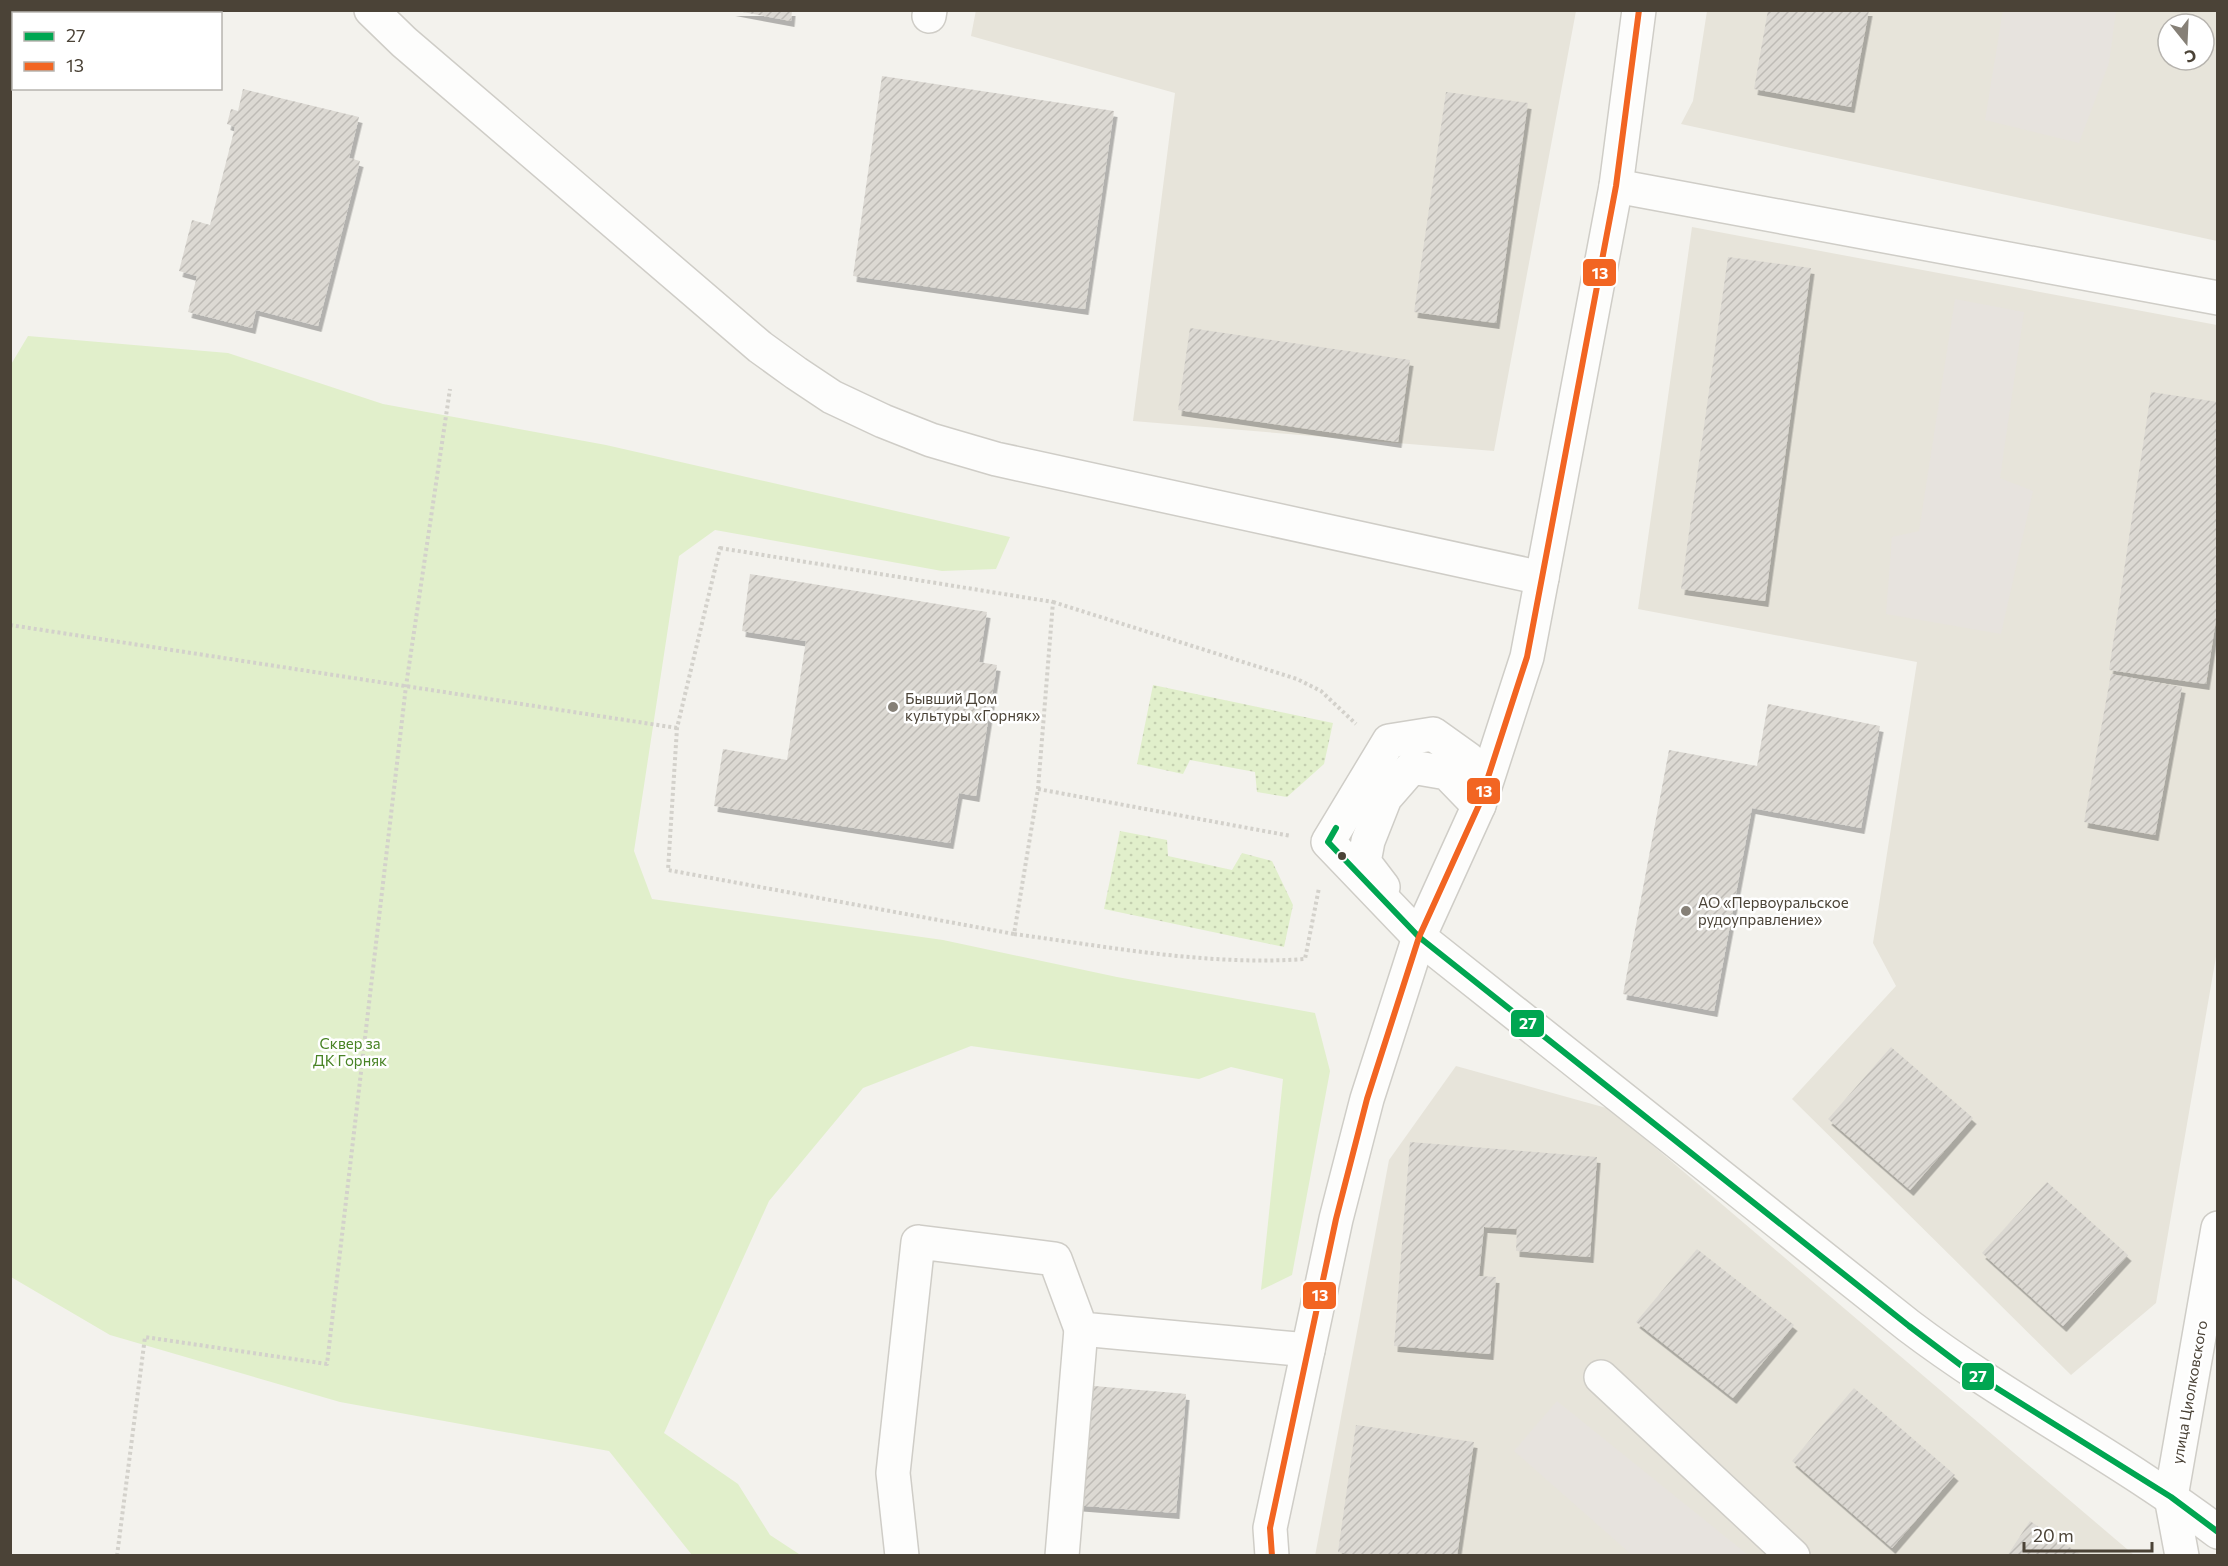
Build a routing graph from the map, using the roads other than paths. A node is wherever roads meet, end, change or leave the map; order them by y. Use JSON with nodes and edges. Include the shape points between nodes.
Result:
{"nodes":[{"id":1,"x":371,"y":10,"type":"edge"},
{"id":2,"x":1638,"y":10,"type":"edge"},
{"id":3,"x":1616,"y":186,"type":"junction"},
{"id":4,"x":2217,"y":297,"type":"edge"},
{"id":5,"x":1542,"y":578,"type":"junction"},
{"id":6,"x":1479,"y":805,"type":"junction"},
{"id":7,"x":1419,"y":937,"type":"junction"},
{"id":8,"x":2217,"y":1228,"type":"edge"},
{"id":9,"x":1081,"y":1329,"type":"junction"},
{"id":10,"x":1308,"y":1350,"type":"junction"},
{"id":11,"x":1601,"y":1377,"type":"dead end"},
{"id":12,"x":2171,"y":1497,"type":"junction"},
{"id":13,"x":2217,"y":1532,"type":"edge"},
{"id":14,"x":902,"y":1556,"type":"edge"},
{"id":15,"x":1062,"y":1556,"type":"edge"},
{"id":16,"x":1272,"y":1556,"type":"edge"},
{"id":17,"x":1793,"y":1556,"type":"edge"},
{"id":18,"x":2182,"y":1556,"type":"edge"}],
"edges":[{"from":1,"to":5,"type":"street","via":[[412,50],[760,347],[832,397],[931,440],[996,459]]},
{"from":2,"to":3,"type":"street"},
{"from":3,"to":4,"type":"street"},
{"from":3,"to":5,"type":"street"},
{"from":5,"to":6,"type":"street","via":[[1527,657]]},
{"from":6,"to":7,"type":"street"},
{"from":6,"to":7,"type":"street","via":[[1447,773],[1412,767],[1385,798],[1364,862]]},
{"from":6,"to":7,"type":"street","via":[[1468,759],[1433,734],[1389,741],[1328,842]]},
{"from":7,"to":10,"type":"street","via":[[1367,1100]]},
{"from":7,"to":12,"type":"street","via":[[1966,1369]]},
{"from":8,"to":12,"type":"street","name":"улица Циолковского"},
{"from":9,"to":10,"type":"street"},
{"from":9,"to":14,"type":"street","via":[[1055,1259],[918,1242],[893,1473]]},
{"from":9,"to":15,"type":"street"},
{"from":10,"to":16,"type":"street","via":[[1270,1528]]},
{"from":11,"to":17,"type":"street"},
{"from":12,"to":13,"type":"street"},
{"from":12,"to":18,"type":"street","name":"улица Циолковского"}]}
